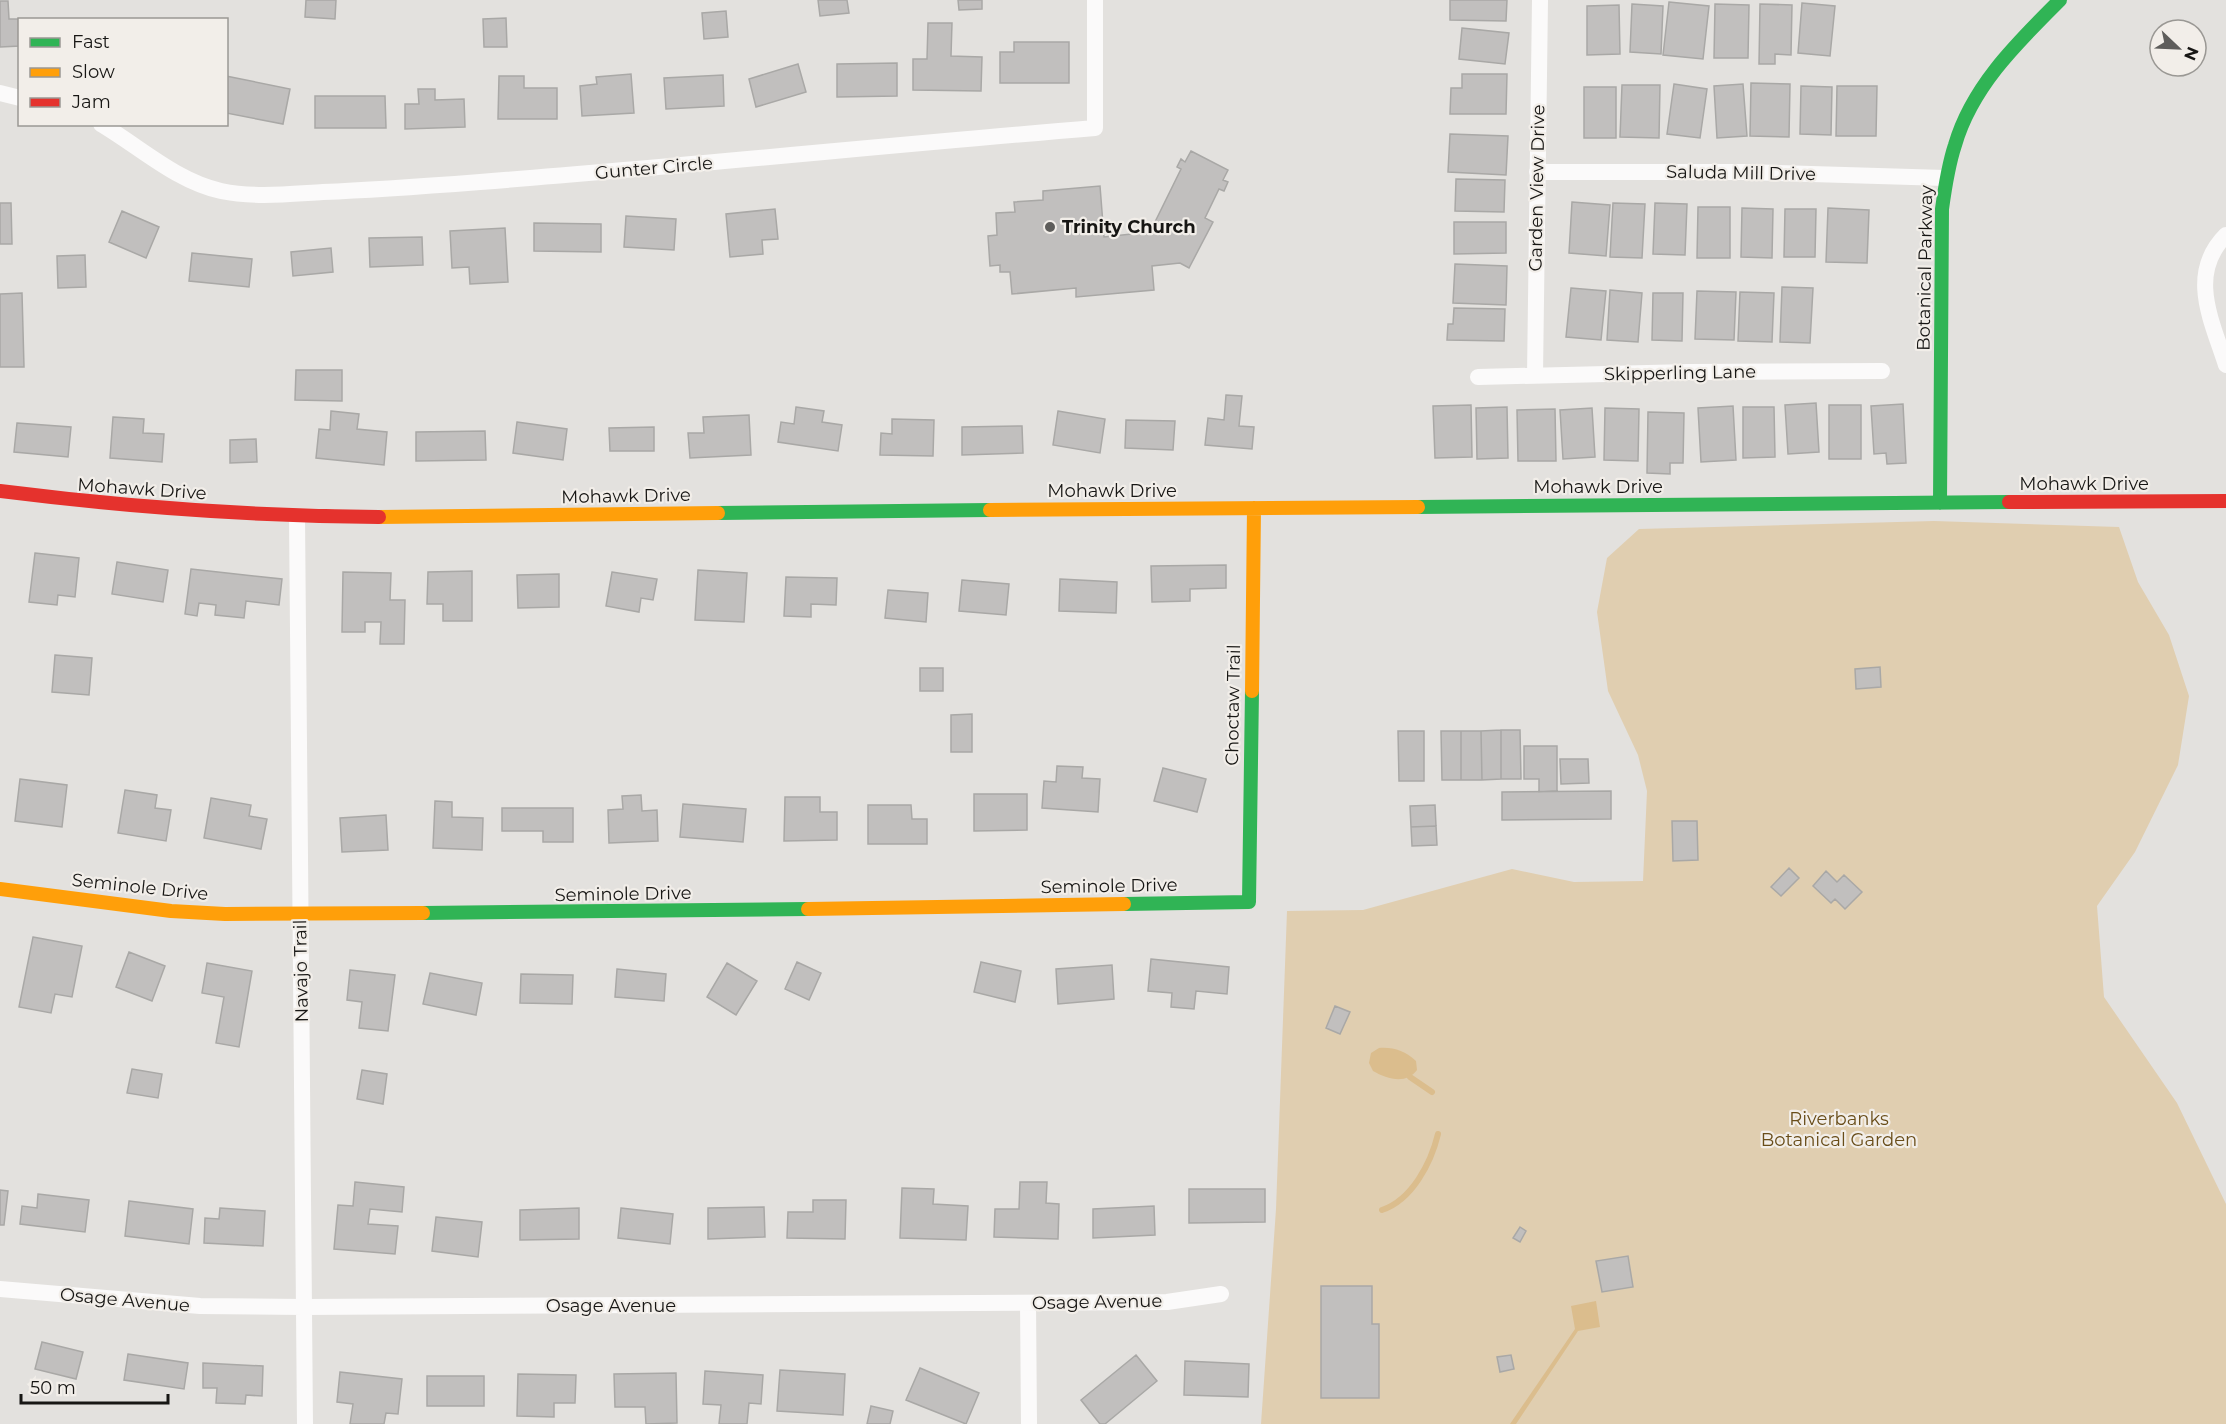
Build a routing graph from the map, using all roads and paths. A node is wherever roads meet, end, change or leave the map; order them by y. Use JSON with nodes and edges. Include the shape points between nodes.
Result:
{"nodes":[{"id":1,"x":1095,"y":0,"type":"edge"},
{"id":2,"x":1540,"y":0,"type":"edge"},
{"id":3,"x":2060,"y":0,"type":"edge"},
{"id":4,"x":0,"y":93,"type":"edge"},
{"id":5,"x":18,"y":98,"type":"edge"},
{"id":6,"x":104,"y":126,"type":"edge"},
{"id":7,"x":1537,"y":172,"type":"junction"},
{"id":8,"x":1945,"y":178,"type":"junction"},
{"id":9,"x":2226,"y":235,"type":"edge"},
{"id":10,"x":2226,"y":365,"type":"edge"},
{"id":11,"x":1882,"y":371,"type":"dead end"},
{"id":12,"x":1535,"y":375,"type":"junction"},
{"id":13,"x":1478,"y":377,"type":"dead end"},
{"id":14,"x":0,"y":491,"type":"edge"},
{"id":15,"x":2226,"y":501,"type":"edge"},
{"id":16,"x":1940,"y":503,"type":"junction"},
{"id":17,"x":1254,"y":508,"type":"junction"},
{"id":18,"x":297,"y":517,"type":"junction"},
{"id":19,"x":0,"y":889,"type":"edge"},
{"id":20,"x":1249,"y":902,"type":"joint"},
{"id":21,"x":300,"y":913,"type":"junction"},
{"id":22,"x":0,"y":1289,"type":"edge"},
{"id":23,"x":1221,"y":1294,"type":"dead end"},
{"id":24,"x":1028,"y":1303,"type":"junction"},
{"id":25,"x":304,"y":1307,"type":"junction"},
{"id":26,"x":305,"y":1424,"type":"edge"},
{"id":27,"x":1029,"y":1424,"type":"edge"}],
"edges":[{"from":1,"to":6,"type":"street","name":"Gunter Circle","via":[[1095,128],[613,172],[255,195],[219,190],[190,180]]},
{"from":2,"to":7,"type":"street","name":"Garden View Drive"},
{"from":3,"to":8,"type":"street","name":"Botanical Parkway","via":[[2015,44],[1980,90],[1957,136]]},
{"from":4,"to":5,"type":"street"},
{"from":7,"to":8,"type":"street","name":"Saluda Mill Drive","via":[[1743,172]]},
{"from":7,"to":12,"type":"street","name":"Garden View Drive"},
{"from":8,"to":16,"type":"street","name":"Botanical Parkway"},
{"from":9,"to":10,"type":"street","via":[[2213,251],[2204,279],[2206,303]]},
{"from":11,"to":12,"type":"street","name":"Skipperling Lane"},
{"from":12,"to":13,"type":"street","name":"Skipperling Lane"},
{"from":14,"to":18,"type":"street","name":"Mohawk Drive","via":[[79,503]]},
{"from":15,"to":16,"type":"street","name":"Mohawk Drive"},
{"from":16,"to":17,"type":"street","name":"Mohawk Drive"},
{"from":17,"to":18,"type":"street","name":"Mohawk Drive"},
{"from":17,"to":20,"type":"street","name":"Choctaw Trail"},
{"from":18,"to":21,"type":"street","name":"Navajo Trail"},
{"from":19,"to":21,"type":"street","name":"Seminole Drive","via":[[171,911]]},
{"from":20,"to":21,"type":"street","name":"Seminole Drive","via":[[586,913]]},
{"from":21,"to":25,"type":"street","name":"Navajo Trail"},
{"from":22,"to":25,"type":"street","name":"Osage Avenue","via":[[200,1306]]},
{"from":23,"to":24,"type":"street","name":"Osage Avenue","via":[[1167,1302]]},
{"from":24,"to":25,"type":"street","name":"Osage Avenue"},
{"from":24,"to":27,"type":"street"},
{"from":25,"to":26,"type":"street","name":"Navajo Trail"}]}
